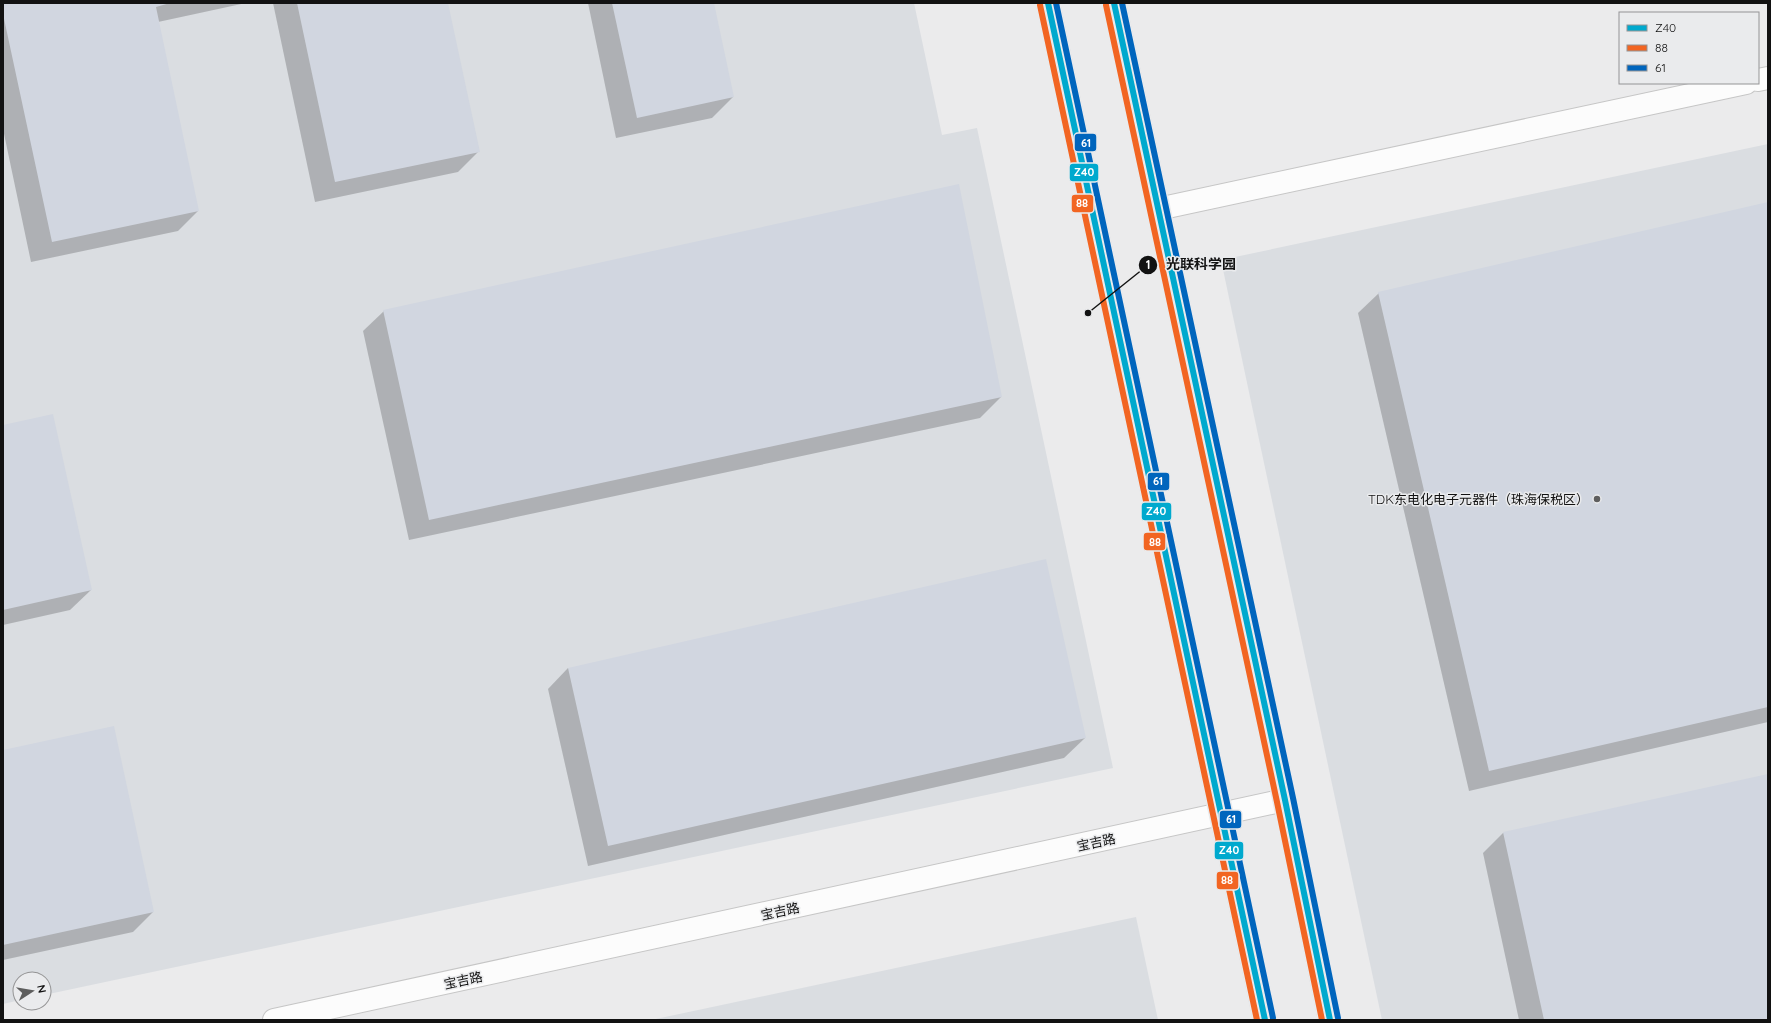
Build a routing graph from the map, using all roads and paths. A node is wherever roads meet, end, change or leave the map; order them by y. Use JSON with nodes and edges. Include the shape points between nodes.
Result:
{"nodes":[{"id":1,"x":1048,"y":3,"type":"edge"},
{"id":2,"x":1114,"y":3,"type":"edge"},
{"id":3,"x":1741,"y":84,"type":"edge"},
{"id":4,"x":1158,"y":209,"type":"junction"},
{"id":5,"x":1285,"y":800,"type":"junction"},
{"id":6,"x":1222,"y":814,"type":"junction"},
{"id":7,"x":274,"y":1020,"type":"edge"},
{"id":8,"x":1265,"y":1020,"type":"edge"},
{"id":9,"x":1330,"y":1020,"type":"edge"}],
"edges":[{"from":1,"to":6,"type":"street"},
{"from":2,"to":4,"type":"street"},
{"from":3,"to":4,"type":"street"},
{"from":4,"to":5,"type":"street"},
{"from":5,"to":6,"type":"street","name":"宝吉路"},
{"from":5,"to":9,"type":"street"},
{"from":6,"to":7,"type":"street","name":"宝吉路"},
{"from":6,"to":8,"type":"street"}]}
